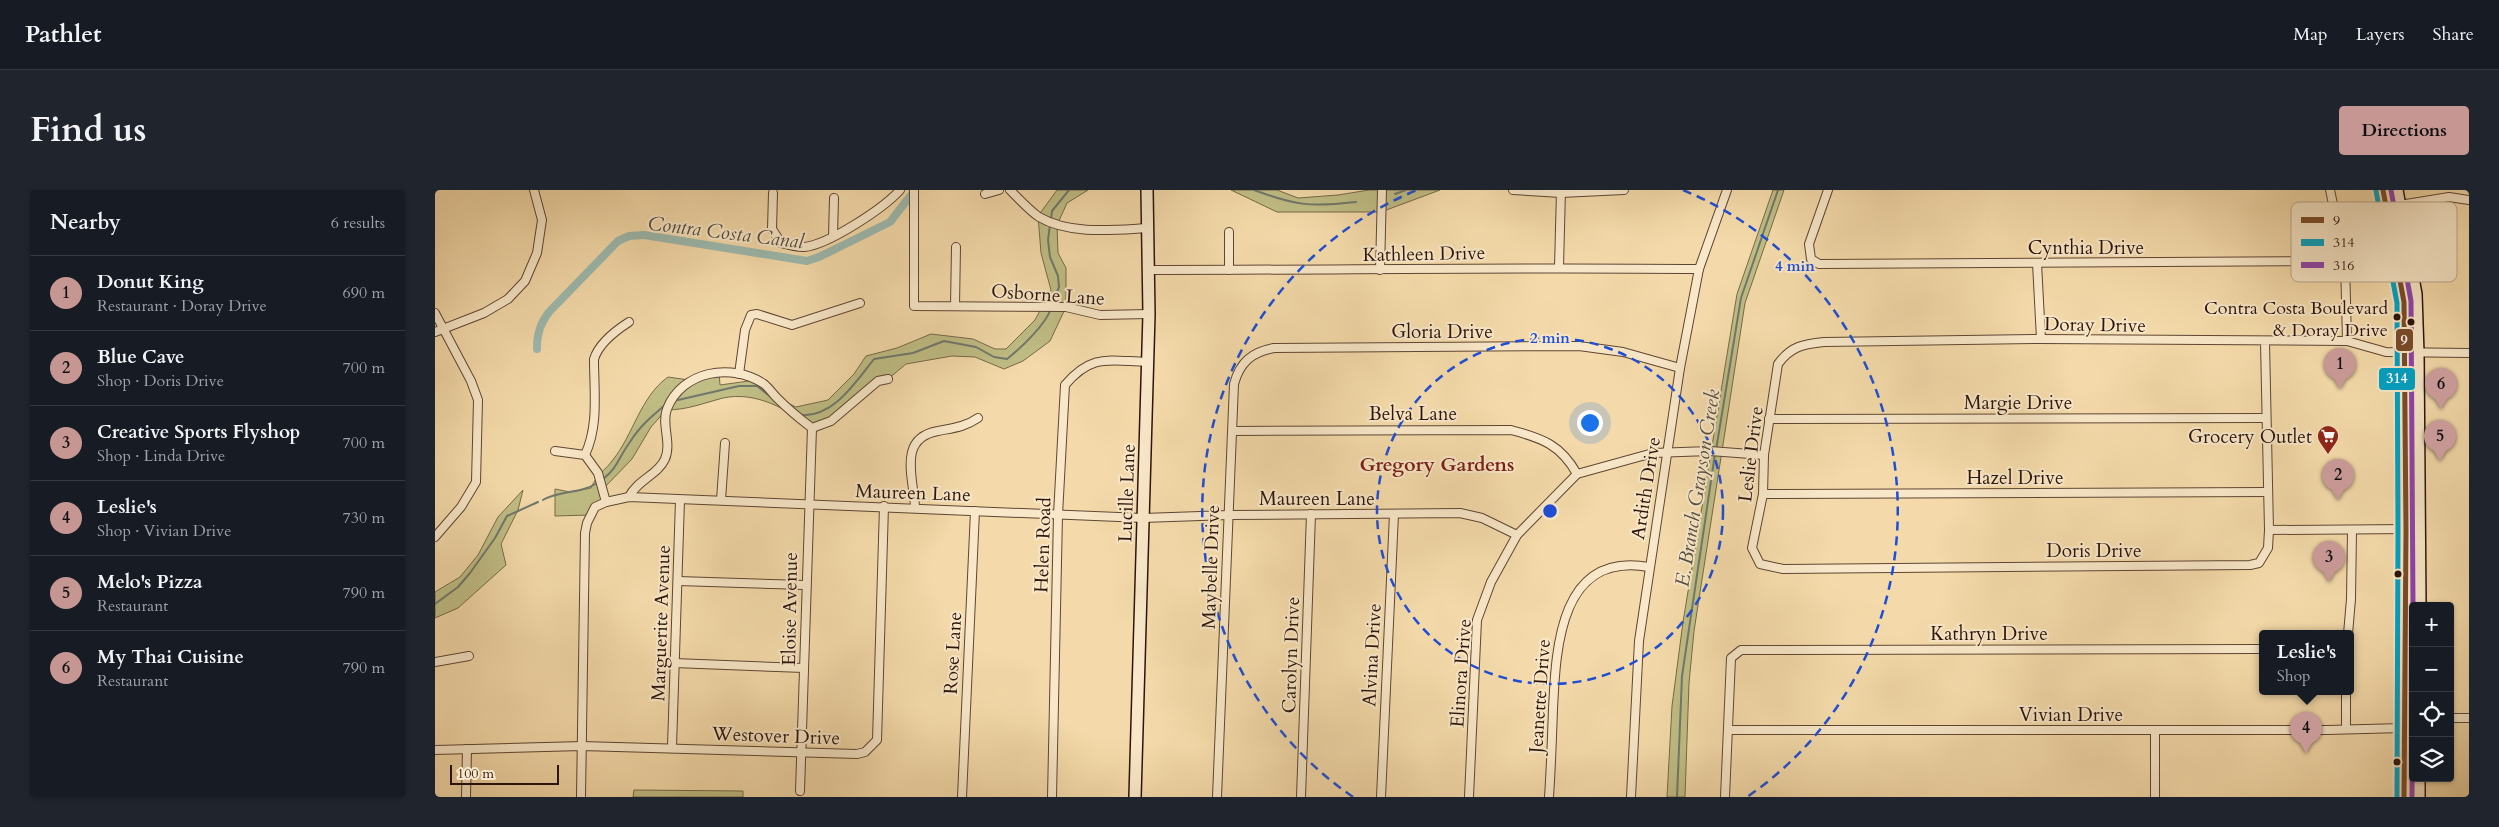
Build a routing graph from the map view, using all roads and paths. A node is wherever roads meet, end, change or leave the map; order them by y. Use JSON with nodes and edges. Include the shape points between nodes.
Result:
{"nodes":[{"id":1,"x":534,"y":190,"type":"edge"},
{"id":2,"x":900,"y":190,"type":"edge"},
{"id":3,"x":914,"y":190,"type":"edge"},
{"id":4,"x":999,"y":190,"type":"edge"},
{"id":5,"x":1010,"y":190,"type":"edge"},
{"id":6,"x":1147,"y":190,"type":"edge"},
{"id":7,"x":1382,"y":190,"type":"edge"},
{"id":8,"x":1513,"y":190,"type":"edge"},
{"id":9,"x":1624,"y":190,"type":"edge"},
{"id":10,"x":1727,"y":190,"type":"edge"},
{"id":11,"x":1828,"y":190,"type":"edge"},
{"id":12,"x":773,"y":192,"type":"dead end"},
{"id":13,"x":1561,"y":192,"type":"edge"},
{"id":14,"x":985,"y":194,"type":"dead end"},
{"id":15,"x":2384,"y":194,"type":"edge"},
{"id":16,"x":834,"y":198,"type":"dead end"},
{"id":17,"x":2469,"y":200,"type":"edge"},
{"id":18,"x":2396,"y":202,"type":"edge"},
{"id":19,"x":2418,"y":202,"type":"edge"},
{"id":20,"x":1147,"y":228,"type":"junction"},
{"id":21,"x":1229,"y":232,"type":"dead end"},
{"id":22,"x":833,"y":236,"type":"junction"},
{"id":23,"x":956,"y":247,"type":"dead end"},
{"id":24,"x":2291,"y":262,"type":"edge"},
{"id":25,"x":2037,"y":264,"type":"junction"},
{"id":26,"x":1559,"y":267,"type":"junction"},
{"id":27,"x":1699,"y":269,"type":"junction"},
{"id":28,"x":1149,"y":270,"type":"junction"},
{"id":29,"x":1229,"y":270,"type":"junction"},
{"id":30,"x":1380,"y":270,"type":"junction"},
{"id":31,"x":2346,"y":282,"type":"edge"},
{"id":32,"x":2400,"y":282,"type":"edge"},
{"id":33,"x":2414,"y":282,"type":"edge"},
{"id":34,"x":859,"y":302,"type":"dead end"},
{"id":35,"x":955,"y":306,"type":"junction"},
{"id":36,"x":435,"y":313,"type":"edge"},
{"id":37,"x":1149,"y":314,"type":"junction"},
{"id":38,"x":629,"y":322,"type":"dead end"},
{"id":39,"x":439,"y":330,"type":"edge"},
{"id":40,"x":2041,"y":339,"type":"junction"},
{"id":41,"x":2347,"y":341,"type":"junction"},
{"id":42,"x":2265,"y":342,"type":"junction"},
{"id":43,"x":1261,"y":350,"type":"joint"},
{"id":44,"x":2405,"y":353,"type":"junction"},
{"id":45,"x":2419,"y":353,"type":"junction"},
{"id":46,"x":2469,"y":353,"type":"edge"},
{"id":47,"x":1147,"y":362,"type":"junction"},
{"id":48,"x":1778,"y":364,"type":"joint"},
{"id":49,"x":1680,"y":368,"type":"junction"},
{"id":50,"x":739,"y":374,"type":"junction"},
{"id":51,"x":888,"y":379,"type":"dead end"},
{"id":52,"x":978,"y":418,"type":"dead end"},
{"id":53,"x":1769,"y":418,"type":"junction"},
{"id":54,"x":2266,"y":418,"type":"junction"},
{"id":55,"x":812,"y":428,"type":"junction"},
{"id":56,"x":1233,"y":431,"type":"junction"},
{"id":57,"x":725,"y":443,"type":"dead end"},
{"id":58,"x":555,"y":452,"type":"dead end"},
{"id":59,"x":1667,"y":452,"type":"junction"},
{"id":60,"x":585,"y":455,"type":"junction"},
{"id":61,"x":1764,"y":455,"type":"junction"},
{"id":62,"x":1577,"y":474,"type":"junction"},
{"id":63,"x":2267,"y":492,"type":"junction"},
{"id":64,"x":1763,"y":494,"type":"junction"},
{"id":65,"x":629,"y":497,"type":"junction"},
{"id":66,"x":680,"y":500,"type":"junction"},
{"id":67,"x":721,"y":500,"type":"junction"},
{"id":68,"x":606,"y":502,"type":"junction"},
{"id":69,"x":809,"y":504,"type":"junction"},
{"id":70,"x":885,"y":506,"type":"junction"},
{"id":71,"x":915,"y":507,"type":"junction"},
{"id":72,"x":975,"y":511,"type":"junction"},
{"id":73,"x":1058,"y":514,"type":"junction"},
{"id":74,"x":1229,"y":514,"type":"junction"},
{"id":75,"x":1311,"y":514,"type":"junction"},
{"id":76,"x":1394,"y":514,"type":"junction"},
{"id":77,"x":1143,"y":518,"type":"junction"},
{"id":78,"x":2420,"y":529,"type":"junction"},
{"id":79,"x":2269,"y":530,"type":"junction"},
{"id":80,"x":2351,"y":530,"type":"junction"},
{"id":81,"x":2406,"y":530,"type":"junction"},
{"id":82,"x":1517,"y":536,"type":"junction"},
{"id":83,"x":435,"y":537,"type":"edge"},
{"id":84,"x":1752,"y":548,"type":"joint"},
{"id":85,"x":1649,"y":567,"type":"junction"},
{"id":86,"x":678,"y":581,"type":"junction"},
{"id":87,"x":805,"y":585,"type":"junction"},
{"id":88,"x":2420,"y":602,"type":"edge"},
{"id":89,"x":2348,"y":630,"type":"edge"},
{"id":90,"x":2259,"y":649,"type":"edge"},
{"id":91,"x":469,"y":656,"type":"dead end"},
{"id":92,"x":435,"y":662,"type":"edge"},
{"id":93,"x":674,"y":663,"type":"junction"},
{"id":94,"x":804,"y":668,"type":"junction"},
{"id":95,"x":2346,"y":695,"type":"edge"},
{"id":96,"x":2454,"y":718,"type":"edge"},
{"id":97,"x":2469,"y":718,"type":"edge"},
{"id":98,"x":2408,"y":725,"type":"edge"},
{"id":99,"x":2346,"y":728,"type":"junction"},
{"id":100,"x":1727,"y":730,"type":"junction"},
{"id":101,"x":2155,"y":730,"type":"junction"},
{"id":102,"x":582,"y":746,"type":"junction"},
{"id":103,"x":672,"y":747,"type":"junction"},
{"id":104,"x":467,"y":749,"type":"junction"},
{"id":105,"x":435,"y":750,"type":"edge"},
{"id":106,"x":802,"y":752,"type":"junction"},
{"id":107,"x":2419,"y":782,"type":"edge"},
{"id":108,"x":800,"y":791,"type":"dead end"},
{"id":109,"x":466,"y":797,"type":"edge"},
{"id":110,"x":581,"y":797,"type":"edge"},
{"id":111,"x":962,"y":797,"type":"edge"},
{"id":112,"x":1052,"y":797,"type":"edge"},
{"id":113,"x":1135,"y":797,"type":"edge"},
{"id":114,"x":1217,"y":797,"type":"edge"},
{"id":115,"x":1301,"y":797,"type":"edge"},
{"id":116,"x":1381,"y":797,"type":"edge"},
{"id":117,"x":1469,"y":797,"type":"edge"},
{"id":118,"x":1549,"y":797,"type":"edge"},
{"id":119,"x":1631,"y":797,"type":"edge"},
{"id":120,"x":1725,"y":797,"type":"edge"},
{"id":121,"x":2155,"y":797,"type":"edge"},
{"id":122,"x":2404,"y":797,"type":"edge"},
{"id":123,"x":2419,"y":797,"type":"edge"}],
"edges":[{"from":1,"to":39,"type":"street","via":[[542,220],[537,253],[525,282],[508,299],[484,313]]},
{"from":2,"to":22,"type":"street","via":[[881,208]]},
{"from":3,"to":35,"type":"street","name":"Osborne Lane","via":[[914,306]]},
{"from":4,"to":14,"type":"street"},
{"from":5,"to":20,"type":"street","via":[[1038,216],[1057,225],[1075,229]]},
{"from":6,"to":20,"type":"main road","name":"Lucille Lane"},
{"from":7,"to":30,"type":"street"},
{"from":8,"to":13,"type":"street"},
{"from":9,"to":13,"type":"street"},
{"from":10,"to":27,"type":"street","name":"Ardith Drive"},
{"from":11,"to":25,"type":"street","name":"Cynthia Drive","via":[[1809,244],[1811,259],[1828,265]]},
{"from":12,"to":22,"type":"street","via":[[772,229],[781,243],[803,247]]},
{"from":13,"to":26,"type":"street"},
{"from":15,"to":18,"type":"street"},
{"from":16,"to":22,"type":"street"},
{"from":17,"to":19,"type":"street","via":[[2449,197]]},
{"from":20,"to":28,"type":"main road","name":"Lucille Lane"},
{"from":21,"to":29,"type":"street"},
{"from":23,"to":35,"type":"street"},
{"from":24,"to":25,"type":"street","name":"Cynthia Drive"},
{"from":25,"to":40,"type":"street"},
{"from":26,"to":27,"type":"street","name":"Kathleen Drive"},
{"from":26,"to":30,"type":"street","name":"Kathleen Drive"},
{"from":27,"to":49,"type":"street","name":"Ardith Drive"},
{"from":28,"to":29,"type":"street","name":"Kathleen Drive"},
{"from":28,"to":37,"type":"main road","name":"Lucille Lane"},
{"from":29,"to":30,"type":"street","name":"Kathleen Drive"},
{"from":31,"to":41,"type":"street"},
{"from":32,"to":44,"type":"main road"},
{"from":33,"to":45,"type":"main road"},
{"from":34,"to":50,"type":"street","via":[[792,325],[751,315],[745,330]]},
{"from":35,"to":37,"type":"street","name":"Osborne Lane","via":[[1066,307],[1100,315]]},
{"from":36,"to":39,"type":"street"},
{"from":37,"to":47,"type":"main road","name":"Lucille Lane"},
{"from":38,"to":60,"type":"street","via":[[616,330],[594,359],[595,428]]},
{"from":39,"to":83,"type":"street","via":[[471,380],[478,400],[478,467],[470,494]]},
{"from":40,"to":42,"type":"street","name":"Doray Drive"},
{"from":40,"to":48,"type":"street","name":"Doray Drive","via":[[1824,342],[1797,346],[1787,352]]},
{"from":41,"to":42,"type":"street","name":"Doray Drive"},
{"from":41,"to":44,"type":"street","name":"Doray Drive","via":[[2377,351]]},
{"from":42,"to":54,"type":"street"},
{"from":43,"to":49,"type":"street","name":"Gloria Drive","via":[[1579,346],[1623,352]]},
{"from":43,"to":56,"type":"street","name":"Maybelle Drive","via":[[1252,354],[1237,372]]},
{"from":44,"to":45,"type":"street","name":"Doray Drive"},
{"from":44,"to":81,"type":"main road"},
{"from":45,"to":46,"type":"street","name":"Doray Drive"},
{"from":45,"to":78,"type":"main road"},
{"from":47,"to":73,"type":"street","name":"Helen Road","via":[[1088,364],[1065,385]]},
{"from":47,"to":77,"type":"main road","name":"Lucille Lane"},
{"from":48,"to":53,"type":"street","name":"Leslie Drive"},
{"from":49,"to":59,"type":"street","name":"Ardith Drive"},
{"from":50,"to":55,"type":"street","via":[[765,385]]},
{"from":50,"to":65,"type":"street","via":[[719,372],[702,376],[689,380],[677,392],[666,410],[666,457],[633,488]]},
{"from":51,"to":55,"type":"street","via":[[878,381],[831,421]]},
{"from":52,"to":71,"type":"street","via":[[967,426],[926,433],[916,440],[911,451]]},
{"from":53,"to":54,"type":"street","name":"Margie Drive"},
{"from":53,"to":61,"type":"street","name":"Leslie Drive"},
{"from":54,"to":63,"type":"street"},
{"from":55,"to":69,"type":"street","name":"Eloise Avenue"},
{"from":56,"to":62,"type":"street","name":"Belva Lane","via":[[1511,430],[1555,446]]},
{"from":56,"to":74,"type":"street","name":"Maybelle Drive"},
{"from":57,"to":67,"type":"street"},
{"from":58,"to":60,"type":"street"},
{"from":59,"to":61,"type":"street"},
{"from":59,"to":62,"type":"street"},
{"from":59,"to":85,"type":"street","name":"Ardith Drive"},
{"from":60,"to":68,"type":"street","via":[[598,473]]},
{"from":61,"to":64,"type":"street","name":"Leslie Drive"},
{"from":62,"to":82,"type":"street","name":"Elinora Drive"},
{"from":63,"to":64,"type":"street","name":"Hazel Drive"},
{"from":63,"to":79,"type":"street"},
{"from":64,"to":84,"type":"street","name":"Leslie Drive"},
{"from":65,"to":66,"type":"street","name":"Maureen Lane"},
{"from":65,"to":68,"type":"street","name":"Maureen Lane"},
{"from":66,"to":67,"type":"street","name":"Maureen Lane"},
{"from":66,"to":86,"type":"street","name":"Marguerite Avenue"},
{"from":67,"to":69,"type":"street","name":"Maureen Lane"},
{"from":68,"to":102,"type":"street","via":[[595,508],[585,533]]},
{"from":69,"to":70,"type":"street","name":"Maureen Lane"},
{"from":69,"to":87,"type":"street","name":"Eloise Avenue"},
{"from":70,"to":71,"type":"street","name":"Maureen Lane"},
{"from":70,"to":106,"type":"street","name":"Westover Drive","via":[[877,740],[865,752],[857,754]]},
{"from":71,"to":72,"type":"street","name":"Maureen Lane"},
{"from":72,"to":73,"type":"street","name":"Maureen Lane"},
{"from":72,"to":111,"type":"street","name":"Rose Lane"},
{"from":73,"to":77,"type":"street","name":"Maureen Lane"},
{"from":73,"to":112,"type":"street","name":"Helen Road"},
{"from":74,"to":75,"type":"street","name":"Maureen Lane"},
{"from":74,"to":77,"type":"street","name":"Maureen Lane"},
{"from":74,"to":114,"type":"street","name":"Maybelle Drive"},
{"from":75,"to":76,"type":"street","name":"Maureen Lane"},
{"from":75,"to":115,"type":"street","name":"Carolyn Drive"},
{"from":76,"to":82,"type":"street","name":"Maureen Lane","via":[[1470,514]]},
{"from":76,"to":116,"type":"street","name":"Alvina Drive"},
{"from":77,"to":113,"type":"main road","name":"Lucille Lane"},
{"from":78,"to":81,"type":"street"},
{"from":78,"to":88,"type":"main road"},
{"from":79,"to":80,"type":"street"},
{"from":79,"to":84,"type":"street","name":"Doris Drive","via":[[2266,555],[2259,563],[2249,565],[1783,569],[1760,564]]},
{"from":80,"to":81,"type":"street"},
{"from":80,"to":89,"type":"street"},
{"from":81,"to":98,"type":"main road"},
{"from":82,"to":117,"type":"street","name":"Elinora Drive","via":[[1491,582],[1477,620]]},
{"from":85,"to":118,"type":"street","name":"Jeanette Drive","via":[[1622,565],[1591,578],[1575,596],[1564,619],[1556,653]]},
{"from":85,"to":119,"type":"street","name":"Ardith Drive","via":[[1639,641]]},
{"from":86,"to":87,"type":"street"},
{"from":86,"to":93,"type":"street","name":"Marguerite Avenue"},
{"from":87,"to":94,"type":"street","name":"Eloise Avenue"},
{"from":90,"to":100,"type":"street","name":"Kathryn Drive","via":[[1741,650],[1731,658]]},
{"from":91,"to":92,"type":"street"},
{"from":93,"to":94,"type":"street"},
{"from":93,"to":103,"type":"street","name":"Marguerite Avenue"},
{"from":94,"to":106,"type":"street","name":"Eloise Avenue"},
{"from":95,"to":99,"type":"street"},
{"from":96,"to":97,"type":"street"},
{"from":98,"to":99,"type":"street","name":"Vivian Drive"},
{"from":98,"to":122,"type":"main road"},
{"from":99,"to":101,"type":"street","name":"Vivian Drive"},
{"from":100,"to":101,"type":"street","name":"Vivian Drive"},
{"from":100,"to":120,"type":"street"},
{"from":101,"to":121,"type":"street"},
{"from":102,"to":103,"type":"street","name":"Westover Drive"},
{"from":102,"to":104,"type":"street","name":"Westover Drive"},
{"from":102,"to":110,"type":"street"},
{"from":103,"to":106,"type":"street","name":"Westover Drive"},
{"from":104,"to":105,"type":"street","name":"Westover Drive"},
{"from":104,"to":109,"type":"street"},
{"from":106,"to":108,"type":"street","name":"Eloise Avenue"},
{"from":107,"to":123,"type":"main road"}]}
